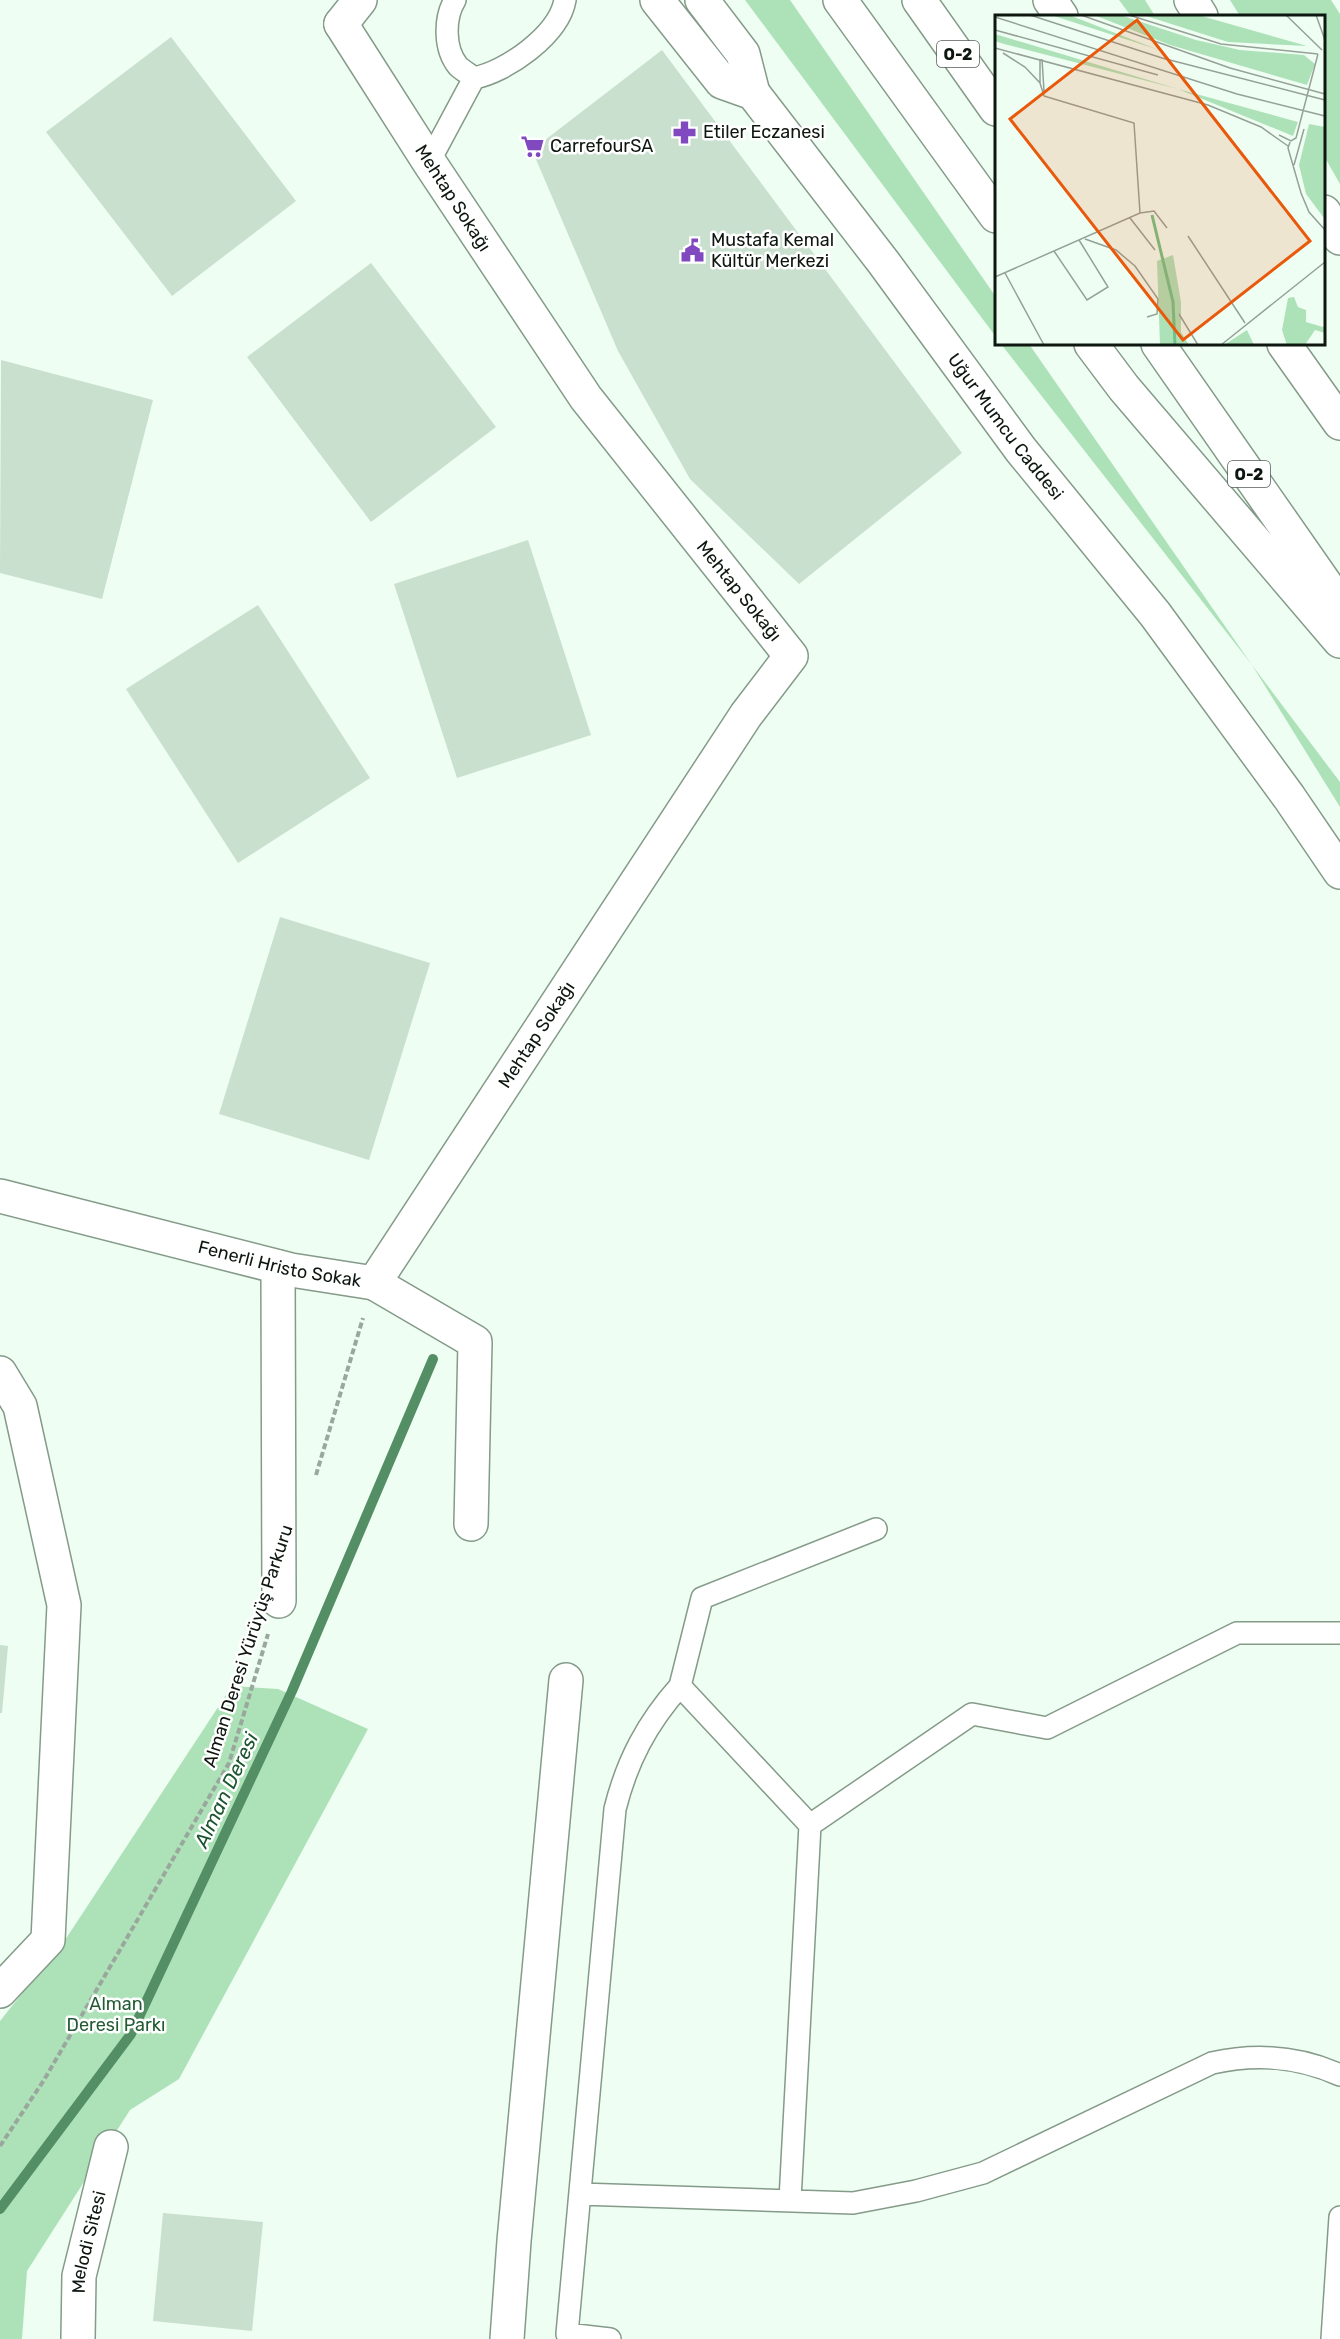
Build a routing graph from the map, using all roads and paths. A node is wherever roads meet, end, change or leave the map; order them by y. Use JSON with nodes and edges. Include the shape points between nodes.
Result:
{"nodes":[{"id":1,"x":455,"y":0,"type":"edge"},
{"id":2,"x":565,"y":0,"type":"edge"},
{"id":3,"x":657,"y":0,"type":"edge"},
{"id":4,"x":702,"y":0,"type":"edge"},
{"id":5,"x":840,"y":0,"type":"edge"},
{"id":6,"x":920,"y":0,"type":"edge"},
{"id":7,"x":1050,"y":0,"type":"edge"},
{"id":8,"x":1191,"y":0,"type":"edge"},
{"id":9,"x":350,"y":8,"type":"edge"},
{"id":10,"x":1060,"y":15,"type":"edge"},
{"id":11,"x":1200,"y":15,"type":"edge"},
{"id":12,"x":474,"y":78,"type":"junction"},
{"id":13,"x":753,"y":93,"type":"junction"},
{"id":14,"x":995,"y":108,"type":"edge"},
{"id":15,"x":429,"y":162,"type":"junction"},
{"id":16,"x":995,"y":215,"type":"edge"},
{"id":17,"x":1325,"y":215,"type":"edge"},
{"id":18,"x":1340,"y":238,"type":"edge"},
{"id":19,"x":1092,"y":345,"type":"edge"},
{"id":20,"x":1159,"y":345,"type":"edge"},
{"id":21,"x":1285,"y":345,"type":"edge"},
{"id":22,"x":1340,"y":423,"type":"edge"},
{"id":23,"x":1340,"y":605,"type":"edge"},
{"id":24,"x":1340,"y":641,"type":"edge"},
{"id":25,"x":1340,"y":872,"type":"edge"},
{"id":26,"x":0,"y":1196,"type":"edge"},
{"id":27,"x":278,"y":1267,"type":"junction"},
{"id":28,"x":374,"y":1283,"type":"junction"},
{"id":29,"x":0,"y":1372,"type":"edge"},
{"id":30,"x":316,"y":1476,"type":"dead end"},
{"id":31,"x":471,"y":1524,"type":"dead end"},
{"id":32,"x":876,"y":1529,"type":"dead end"},
{"id":33,"x":279,"y":1601,"type":"joint"},
{"id":34,"x":1340,"y":1633,"type":"edge"},
{"id":35,"x":566,"y":1680,"type":"dead end"},
{"id":36,"x":680,"y":1686,"type":"junction"},
{"id":37,"x":810,"y":1826,"type":"junction"},
{"id":38,"x":0,"y":1991,"type":"edge"},
{"id":39,"x":1340,"y":2075,"type":"edge"},
{"id":40,"x":0,"y":2146,"type":"edge"},
{"id":41,"x":111,"y":2147,"type":"dead end"},
{"id":42,"x":580,"y":2194,"type":"junction"},
{"id":43,"x":790,"y":2200,"type":"junction"},
{"id":44,"x":1340,"y":2217,"type":"edge"},
{"id":45,"x":78,"y":2339,"type":"edge"},
{"id":46,"x":507,"y":2339,"type":"edge"},
{"id":47,"x":610,"y":2339,"type":"edge"},
{"id":48,"x":1332,"y":2339,"type":"edge"}],
"edges":[{"from":1,"to":12,"type":"lane","via":[[447,26],[449,45],[458,65]]},
{"from":2,"to":12,"type":"lane","via":[[552,25],[533,46],[509,65]]},
{"from":3,"to":13,"type":"main road","via":[[723,82]]},
{"from":4,"to":13,"type":"main road","via":[[743,54]]},
{"from":5,"to":16,"type":"main road"},
{"from":6,"to":14,"type":"main road","number":"O-2"},
{"from":7,"to":10,"type":"main road"},
{"from":8,"to":11,"type":"main road"},
{"from":9,"to":15,"type":"main road","name":"Mehtap Sokağı"},
{"from":12,"to":15,"type":"lane"},
{"from":13,"to":25,"type":"main road","name":"Uğur Mumcu Caddesi","via":[[1021,450],[1155,614]]},
{"from":15,"to":28,"type":"main road","name":"Mehtap Sokağı","via":[[586,398],[791,656],[746,715]]},
{"from":17,"to":18,"type":"main road"},
{"from":19,"to":24,"type":"main road"},
{"from":20,"to":23,"type":"main road","number":"O-2"},
{"from":21,"to":22,"type":"main road"},
{"from":26,"to":27,"type":"main road","name":"Fenerli Hristo Sokak"},
{"from":27,"to":28,"type":"main road","name":"Fenerli Hristo Sokak"},
{"from":27,"to":33,"type":"main road"},
{"from":28,"to":30,"type":"path"},
{"from":28,"to":31,"type":"main road","name":"Fenerli Hristo Sokak","via":[[475,1342]]},
{"from":29,"to":38,"type":"main road","via":[[20,1406],[64,1605],[48,1940]]},
{"from":32,"to":36,"type":"lane","via":[[702,1598]]},
{"from":33,"to":40,"type":"path","name":"Alman Deresi Yürüyüş Parkuru","via":[[228,1763],[44,2080]]},
{"from":34,"to":37,"type":"lane","via":[[1237,1633],[1047,1728],[972,1714]]},
{"from":35,"to":46,"type":"main road"},
{"from":36,"to":37,"type":"lane"},
{"from":36,"to":42,"type":"lane","via":[[640,1740],[621,1783],[615,1809]]},
{"from":37,"to":43,"type":"lane"},
{"from":39,"to":43,"type":"lane","via":[[1281,2057],[1212,2063],[983,2173],[853,2203]]},
{"from":41,"to":45,"type":"main road","name":"Melodi Sitesi","via":[[79,2276]]},
{"from":42,"to":43,"type":"lane"},
{"from":42,"to":47,"type":"lane","via":[[567,2334]]},
{"from":44,"to":48,"type":"lane"}]}
